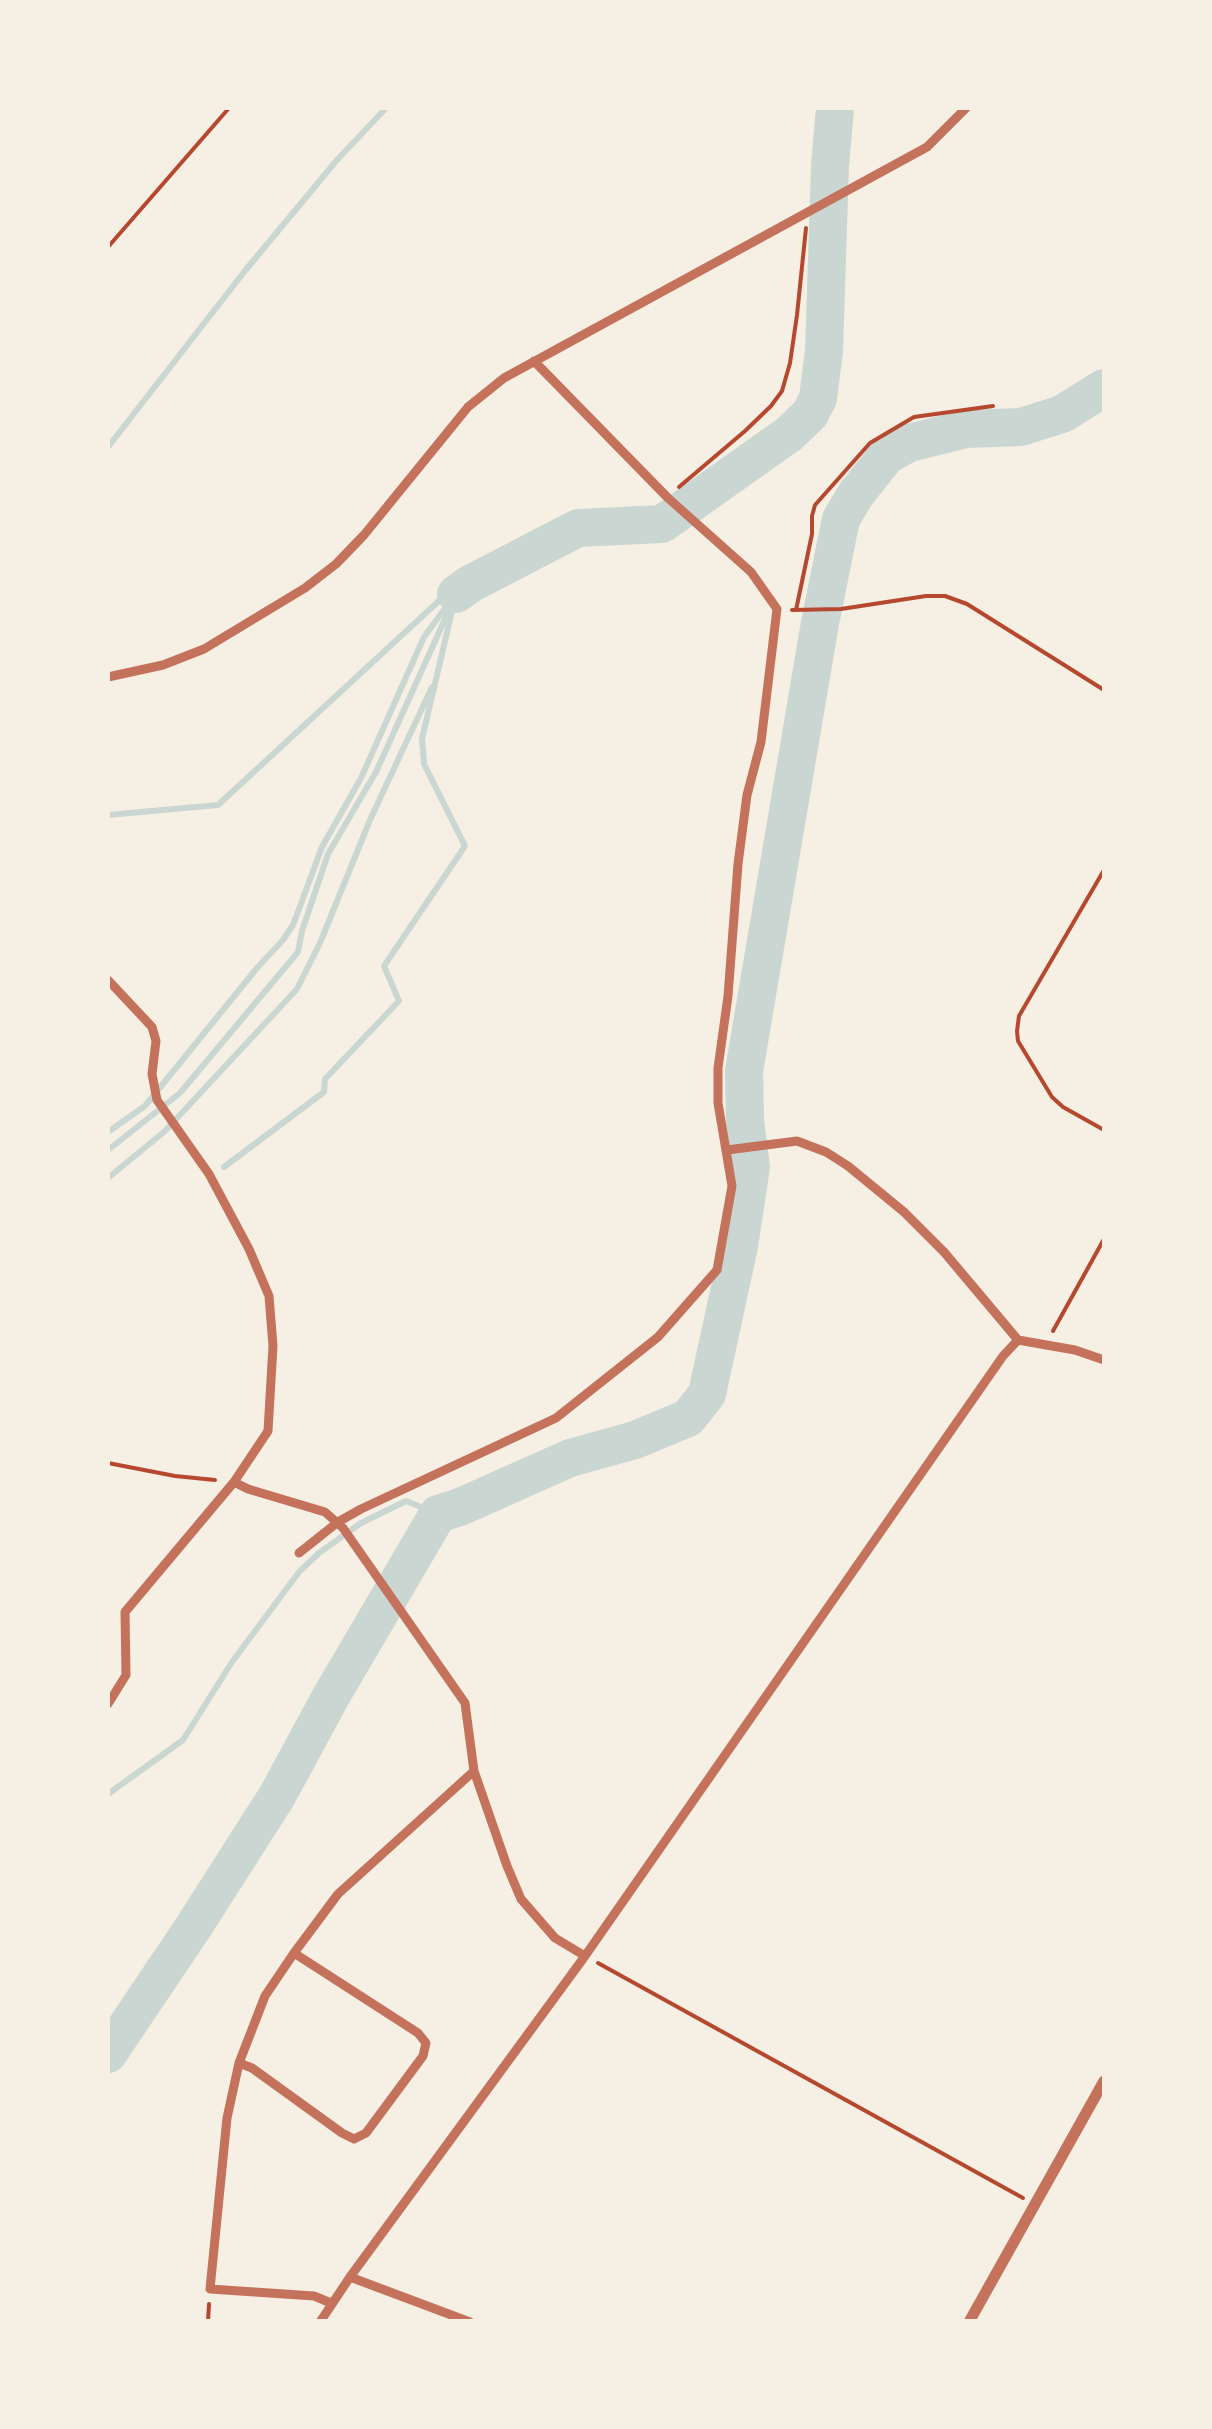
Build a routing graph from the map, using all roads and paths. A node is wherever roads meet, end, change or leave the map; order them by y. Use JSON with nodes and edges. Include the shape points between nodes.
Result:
{"nodes":[{"id":1,"x":229,"y":108,"type":"edge"},
{"id":2,"x":966,"y":108,"type":"edge"},
{"id":3,"x":809,"y":212,"type":"junction"},
{"id":4,"x":108,"y":247,"type":"edge"},
{"id":5,"x":534,"y":361,"type":"junction"},
{"id":6,"x":994,"y":406,"type":"dead end"},
{"id":7,"x":672,"y":502,"type":"junction"},
{"id":8,"x":796,"y":610,"type":"dead end"},
{"id":9,"x":804,"y":611,"type":"dead end"},
{"id":10,"x":108,"y":677,"type":"edge"},
{"id":11,"x":1104,"y":690,"type":"edge"},
{"id":12,"x":1104,"y":870,"type":"edge"},
{"id":13,"x":108,"y":980,"type":"edge"},
{"id":14,"x":1104,"y":1130,"type":"edge"},
{"id":15,"x":732,"y":1149,"type":"junction"},
{"id":16,"x":1104,"y":1239,"type":"edge"},
{"id":17,"x":1018,"y":1340,"type":"junction"},
{"id":18,"x":1046,"y":1344,"type":"junction"},
{"id":19,"x":1104,"y":1360,"type":"edge"},
{"id":20,"x":108,"y":1463,"type":"edge"},
{"id":21,"x":234,"y":1482,"type":"junction"},
{"id":22,"x":340,"y":1525,"type":"junction"},
{"id":23,"x":299,"y":1553,"type":"dead end"},
{"id":24,"x":108,"y":1704,"type":"edge"},
{"id":25,"x":474,"y":1771,"type":"junction"},
{"id":26,"x":294,"y":1953,"type":"junction"},
{"id":27,"x":586,"y":1956,"type":"junction"},
{"id":28,"x":239,"y":2063,"type":"junction"},
{"id":29,"x":1104,"y":2080,"type":"edge"},
{"id":30,"x":1036,"y":2204,"type":"junction"},
{"id":31,"x":350,"y":2277,"type":"junction"},
{"id":32,"x":331,"y":2303,"type":"junction"},
{"id":33,"x":320,"y":2322,"type":"edge"},
{"id":34,"x":470,"y":2322,"type":"edge"},
{"id":35,"x":970,"y":2322,"type":"edge"}],
"edges":[{"from":1,"to":4,"type":"path"},
{"from":2,"to":3,"type":"street","via":[[927,147]]},
{"from":3,"to":5,"type":"street"},
{"from":3,"to":7,"type":"path","via":[[782,392]]},
{"from":5,"to":7,"type":"street"},
{"from":5,"to":10,"type":"street","via":[[468,407],[364,535],[305,588],[204,649]]},
{"from":6,"to":8,"type":"path","via":[[914,417],[857,456],[815,504]]},
{"from":7,"to":15,"type":"street","via":[[751,572],[777,609],[738,864],[718,1068],[718,1103]]},
{"from":9,"to":11,"type":"path","via":[[945,596]]},
{"from":12,"to":14,"type":"path","via":[[1016,1031],[1052,1097]]},
{"from":13,"to":21,"type":"street","via":[[152,1027],[157,1100],[210,1174],[269,1296],[268,1431]]},
{"from":15,"to":17,"type":"street","via":[[797,1140],[848,1166],[944,1252]]},
{"from":15,"to":22,"type":"street","via":[[716,1270],[658,1336],[556,1418],[361,1508]]},
{"from":16,"to":18,"type":"path"},
{"from":17,"to":18,"type":"street"},
{"from":17,"to":27,"type":"street"},
{"from":18,"to":19,"type":"street"},
{"from":20,"to":21,"type":"path"},
{"from":21,"to":22,"type":"street","via":[[326,1512]]},
{"from":21,"to":24,"type":"street","via":[[125,1612],[126,1675]]},
{"from":22,"to":23,"type":"street"},
{"from":22,"to":25,"type":"street","via":[[465,1703]]},
{"from":25,"to":26,"type":"street","via":[[338,1894]]},
{"from":25,"to":27,"type":"street","via":[[521,1899],[555,1938]]},
{"from":26,"to":28,"type":"street","via":[[265,1996]]},
{"from":26,"to":28,"type":"street","via":[[418,2032],[426,2044],[423,2056],[366,2133],[354,2139]]},
{"from":27,"to":30,"type":"path"},
{"from":27,"to":31,"type":"street"},
{"from":28,"to":32,"type":"street","via":[[210,2289]]},
{"from":29,"to":30,"type":"street"},
{"from":30,"to":35,"type":"street"},
{"from":31,"to":32,"type":"street"},
{"from":31,"to":34,"type":"street"},
{"from":32,"to":33,"type":"street"}]}
